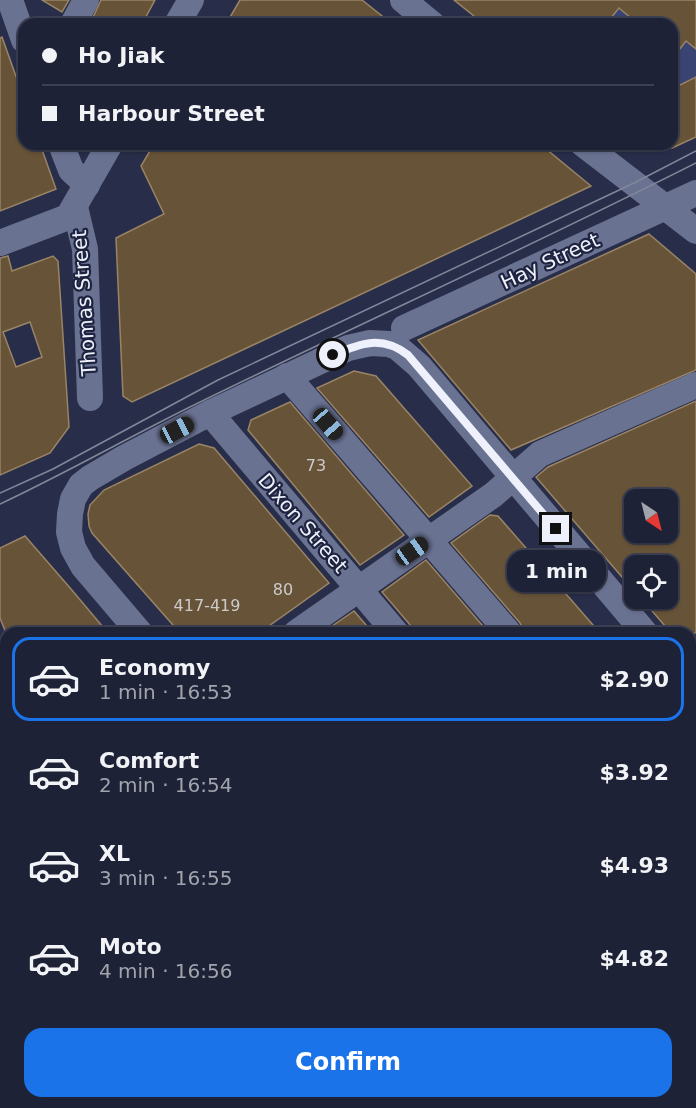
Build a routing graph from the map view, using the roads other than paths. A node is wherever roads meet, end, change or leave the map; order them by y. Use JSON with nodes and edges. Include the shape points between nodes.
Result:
{"nodes":[{"id":1,"x":10,"y":0,"type":"edge"},
{"id":2,"x":86,"y":0,"type":"edge"},
{"id":3,"x":190,"y":0,"type":"edge"},
{"id":4,"x":403,"y":0,"type":"edge"},
{"id":5,"x":76,"y":18,"type":"edge"},
{"id":6,"x":180,"y":18,"type":"edge"},
{"id":7,"x":425,"y":18,"type":"edge"},
{"id":8,"x":18,"y":21,"type":"edge"},
{"id":9,"x":63,"y":150,"type":"edge"},
{"id":10,"x":107,"y":150,"type":"edge"},
{"id":11,"x":591,"y":150,"type":"edge"},
{"id":12,"x":87,"y":185,"type":"junction"},
{"id":13,"x":696,"y":193,"type":"edge"},
{"id":14,"x":75,"y":207,"type":"junction"},
{"id":15,"x":666,"y":207,"type":"junction"},
{"id":16,"x":696,"y":231,"type":"edge"},
{"id":17,"x":0,"y":243,"type":"edge"},
{"id":18,"x":404,"y":328,"type":"dead end"},
{"id":19,"x":287,"y":376,"type":"junction"},
{"id":20,"x":696,"y":385,"type":"edge"},
{"id":21,"x":90,"y":398,"type":"dead end"},
{"id":22,"x":210,"y":413,"type":"junction"},
{"id":23,"x":512,"y":477,"type":"junction"},
{"id":24,"x":429,"y":540,"type":"junction"},
{"id":25,"x":359,"y":588,"type":"junction"},
{"id":26,"x":135,"y":627,"type":"edge"},
{"id":27,"x":304,"y":627,"type":"edge"},
{"id":28,"x":391,"y":627,"type":"edge"},
{"id":29,"x":504,"y":627,"type":"edge"},
{"id":30,"x":640,"y":627,"type":"edge"}],
"edges":[{"from":1,"to":8,"type":"street"},
{"from":2,"to":5,"type":"street"},
{"from":3,"to":6,"type":"street"},
{"from":4,"to":7,"type":"street"},
{"from":9,"to":12,"type":"street","via":[[71,170]]},
{"from":10,"to":12,"type":"street"},
{"from":11,"to":15,"type":"street"},
{"from":12,"to":14,"type":"street"},
{"from":13,"to":15,"type":"street","name":"Hay Street"},
{"from":14,"to":17,"type":"street","via":[[66,219]]},
{"from":14,"to":21,"type":"street","name":"Thomas Street","via":[[85,249]]},
{"from":15,"to":16,"type":"street"},
{"from":15,"to":18,"type":"street","name":"Hay Street"},
{"from":19,"to":22,"type":"street"},
{"from":19,"to":23,"type":"street","via":[[358,345],[381,342],[397,347],[419,366]]},
{"from":19,"to":24,"type":"street"},
{"from":20,"to":23,"type":"street","via":[[540,454]]},
{"from":22,"to":25,"type":"street","name":"Dixon Street"},
{"from":22,"to":26,"type":"street","via":[[90,478],[73,499],[70,539],[83,566]]},
{"from":23,"to":24,"type":"street"},
{"from":23,"to":30,"type":"street"},
{"from":24,"to":25,"type":"street"},
{"from":24,"to":29,"type":"street"},
{"from":25,"to":27,"type":"street"},
{"from":25,"to":28,"type":"street","name":"Dixon Street"}]}
